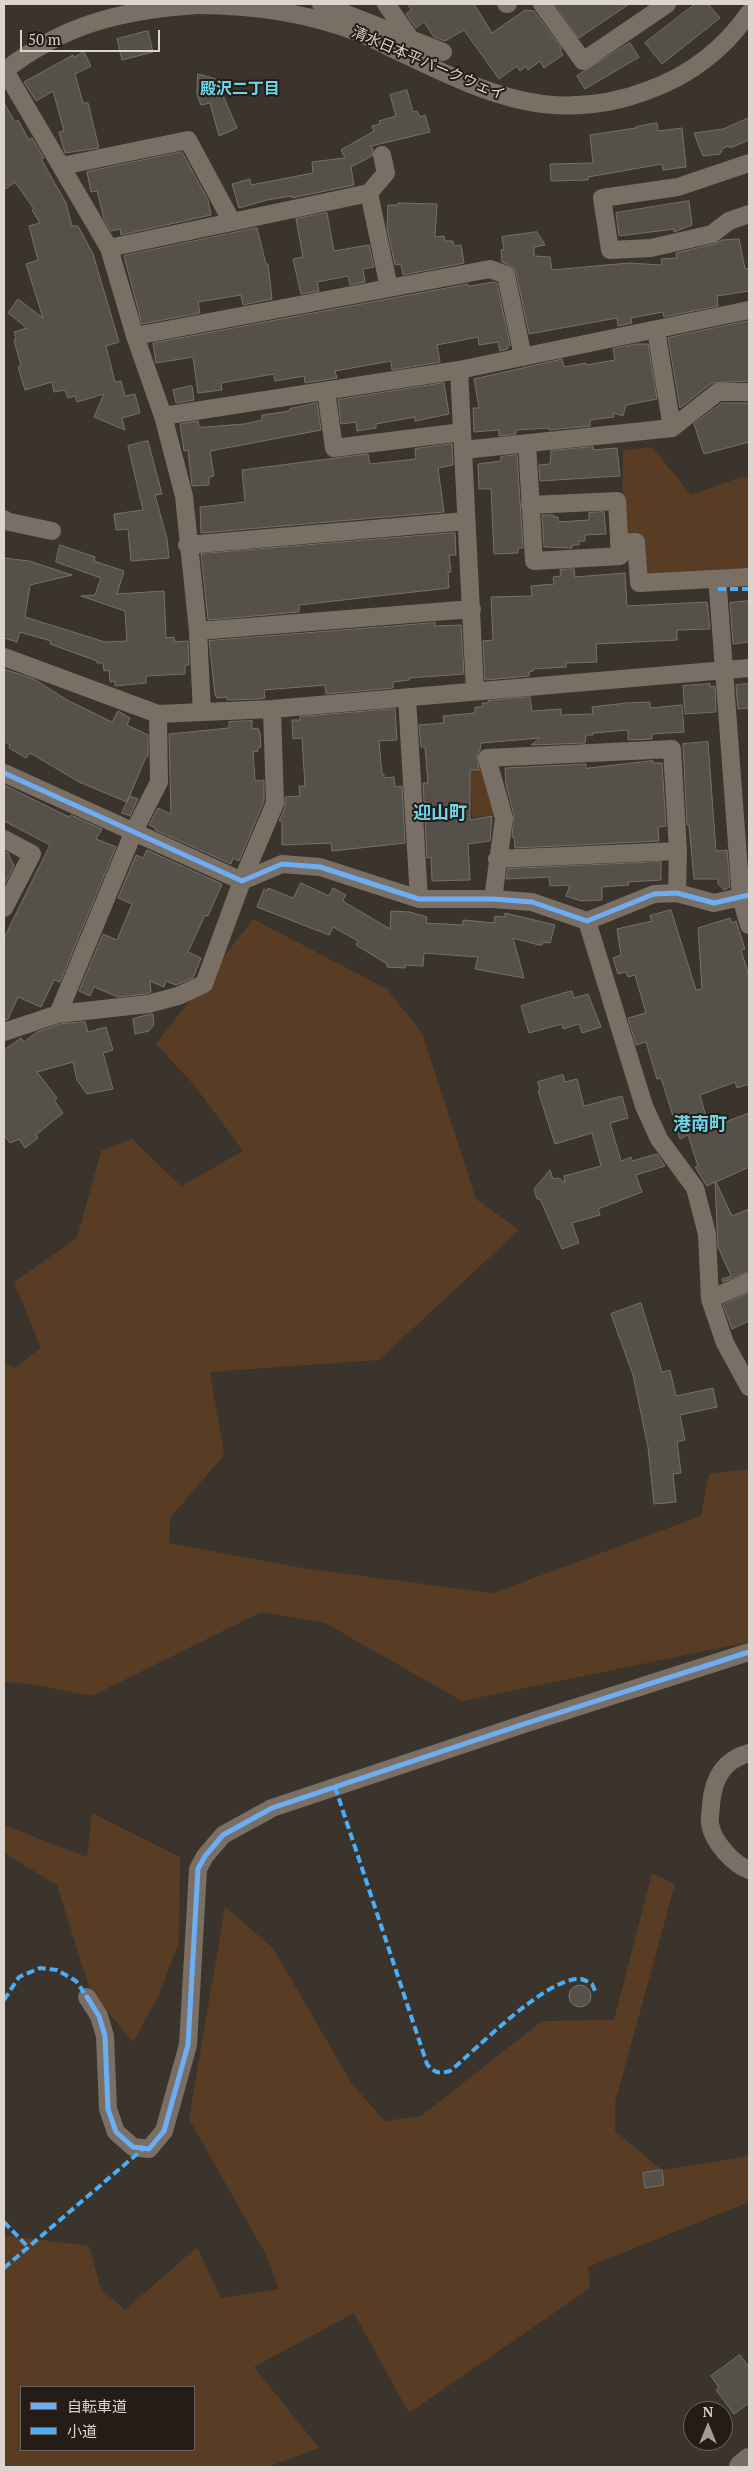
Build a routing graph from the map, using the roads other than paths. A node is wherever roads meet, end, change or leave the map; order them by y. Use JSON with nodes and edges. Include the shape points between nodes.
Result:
{"nodes":[{"id":1,"x":321,"y":4,"type":"edge"},
{"id":2,"x":386,"y":4,"type":"edge"},
{"id":3,"x":542,"y":4,"type":"edge"},
{"id":4,"x":666,"y":4,"type":"edge"},
{"id":5,"x":197,"y":5,"type":"edge"},
{"id":6,"x":749,"y":13,"type":"edge"},
{"id":7,"x":410,"y":38,"type":"junction"},
{"id":8,"x":443,"y":52,"type":"dead end"},
{"id":9,"x":4,"y":70,"type":"edge"},
{"id":10,"x":382,"y":155,"type":"dead end"},
{"id":11,"x":749,"y":163,"type":"edge"},
{"id":12,"x":62,"y":166,"type":"junction"},
{"id":13,"x":369,"y":193,"type":"junction"},
{"id":14,"x":749,"y":214,"type":"edge"},
{"id":15,"x":232,"y":222,"type":"junction"},
{"id":16,"x":110,"y":248,"type":"junction"},
{"id":17,"x":389,"y":288,"type":"junction"},
{"id":18,"x":749,"y":310,"type":"edge"},
{"id":19,"x":656,"y":330,"type":"junction"},
{"id":20,"x":135,"y":336,"type":"junction"},
{"id":21,"x":523,"y":357,"type":"junction"},
{"id":22,"x":459,"y":370,"type":"junction"},
{"id":23,"x":326,"y":391,"type":"junction"},
{"id":24,"x":749,"y":392,"type":"edge"},
{"id":25,"x":163,"y":416,"type":"junction"},
{"id":26,"x":672,"y":428,"type":"junction"},
{"id":27,"x":462,"y":432,"type":"junction"},
{"id":28,"x":526,"y":443,"type":"junction"},
{"id":29,"x":462,"y":450,"type":"junction"},
{"id":30,"x":530,"y":505,"type":"junction"},
{"id":31,"x":4,"y":519,"type":"edge"},
{"id":32,"x":466,"y":522,"type":"junction"},
{"id":33,"x":52,"y":531,"type":"dead end"},
{"id":34,"x":623,"y":542,"type":"junction"},
{"id":35,"x":187,"y":545,"type":"junction"},
{"id":36,"x":749,"y":577,"type":"edge"},
{"id":37,"x":718,"y":589,"type":"dead end"},
{"id":38,"x":472,"y":609,"type":"junction"},
{"id":39,"x":198,"y":631,"type":"junction"},
{"id":40,"x":4,"y":657,"type":"edge"},
{"id":41,"x":749,"y":668,"type":"edge"},
{"id":42,"x":724,"y":670,"type":"junction"},
{"id":43,"x":475,"y":691,"type":"junction"},
{"id":44,"x":407,"y":698,"type":"junction"},
{"id":45,"x":272,"y":709,"type":"junction"},
{"id":46,"x":202,"y":712,"type":"junction"},
{"id":47,"x":158,"y":714,"type":"junction"},
{"id":48,"x":4,"y":773,"type":"edge"},
{"id":49,"x":134,"y":831,"type":"junction"},
{"id":50,"x":4,"y":839,"type":"edge"},
{"id":51,"x":678,"y":851,"type":"junction"},
{"id":52,"x":497,"y":859,"type":"junction"},
{"id":53,"x":242,"y":881,"type":"junction"},
{"id":54,"x":677,"y":894,"type":"junction"},
{"id":55,"x":745,"y":896,"type":"edge"},
{"id":56,"x":419,"y":899,"type":"junction"},
{"id":57,"x":493,"y":899,"type":"junction"},
{"id":58,"x":4,"y":908,"type":"edge"},
{"id":59,"x":587,"y":921,"type":"junction"},
{"id":60,"x":749,"y":925,"type":"edge"},
{"id":61,"x":58,"y":1014,"type":"junction"},
{"id":62,"x":4,"y":1032,"type":"edge"},
{"id":63,"x":749,"y":1282,"type":"edge"},
{"id":64,"x":710,"y":1299,"type":"junction"},
{"id":65,"x":749,"y":1387,"type":"edge"},
{"id":66,"x":749,"y":1652,"type":"edge"},
{"id":67,"x":749,"y":1753,"type":"edge"},
{"id":68,"x":749,"y":1870,"type":"edge"},
{"id":69,"x":87,"y":1997,"type":"dead end"},
{"id":70,"x":749,"y":2461,"type":"edge"},
{"id":71,"x":742,"y":2467,"type":"edge"}],
"edges":[{"from":1,"to":7,"type":"street"},
{"from":2,"to":7,"type":"street"},
{"from":3,"to":4,"type":"street","via":[[583,62]]},
{"from":5,"to":6,"type":"street","name":"清水日本平パークウェイ","via":[[258,7],[296,14],[360,33],[493,93],[548,106],[602,105],[668,84],[699,65],[732,37]]},
{"from":5,"to":9,"type":"street","name":"清水日本平パークウェイ","bridge":true,"via":[[151,8],[80,26]]},
{"from":7,"to":8,"type":"street"},
{"from":9,"to":12,"type":"street"},
{"from":10,"to":13,"type":"street","via":[[386,173]]},
{"from":11,"to":14,"type":"street","via":[[678,187],[602,198],[610,250],[652,248],[712,234],[729,221]]},
{"from":12,"to":15,"type":"street","via":[[188,140]]},
{"from":12,"to":16,"type":"street"},
{"from":13,"to":15,"type":"street"},
{"from":13,"to":17,"type":"street"},
{"from":15,"to":16,"type":"street"},
{"from":16,"to":20,"type":"street"},
{"from":17,"to":20,"type":"street"},
{"from":17,"to":21,"type":"street","via":[[490,269],[506,275]]},
{"from":18,"to":19,"type":"street"},
{"from":19,"to":21,"type":"street"},
{"from":19,"to":26,"type":"street"},
{"from":20,"to":25,"type":"street"},
{"from":21,"to":22,"type":"street"},
{"from":22,"to":23,"type":"street"},
{"from":22,"to":27,"type":"street"},
{"from":23,"to":25,"type":"street"},
{"from":23,"to":27,"type":"street","via":[[334,448]]},
{"from":24,"to":26,"type":"street","via":[[718,392]]},
{"from":25,"to":35,"type":"street","via":[[184,496]]},
{"from":26,"to":28,"type":"street"},
{"from":27,"to":29,"type":"street"},
{"from":28,"to":29,"type":"street"},
{"from":28,"to":30,"type":"street"},
{"from":29,"to":32,"type":"street"},
{"from":30,"to":34,"type":"street","via":[[617,501]]},
{"from":30,"to":34,"type":"street","via":[[534,561],[620,556]]},
{"from":31,"to":33,"type":"street","via":[[5,522]]},
{"from":32,"to":35,"type":"street"},
{"from":32,"to":38,"type":"street"},
{"from":34,"to":36,"type":"street","via":[[636,542],[639,583]]},
{"from":35,"to":39,"type":"street"},
{"from":37,"to":42,"type":"street"},
{"from":38,"to":39,"type":"street"},
{"from":38,"to":43,"type":"street"},
{"from":39,"to":46,"type":"street"},
{"from":40,"to":47,"type":"street"},
{"from":41,"to":42,"type":"street"},
{"from":42,"to":43,"type":"street"},
{"from":42,"to":55,"type":"street"},
{"from":43,"to":44,"type":"street"},
{"from":44,"to":45,"type":"street"},
{"from":44,"to":56,"type":"street"},
{"from":45,"to":46,"type":"street"},
{"from":45,"to":53,"type":"street","via":[[275,803]]},
{"from":46,"to":47,"type":"street"},
{"from":47,"to":49,"type":"street","via":[[159,782]]},
{"from":48,"to":49,"type":"street"},
{"from":49,"to":53,"type":"street"},
{"from":49,"to":61,"type":"street"},
{"from":50,"to":58,"type":"street","via":[[32,854]]},
{"from":51,"to":52,"type":"street"},
{"from":51,"to":52,"type":"street","via":[[672,749],[487,758],[504,818]]},
{"from":51,"to":54,"type":"street"},
{"from":52,"to":57,"type":"street"},
{"from":53,"to":56,"type":"street","via":[[282,864],[320,867]]},
{"from":53,"to":61,"type":"street","via":[[204,984],[178,996],[148,1004]]},
{"from":54,"to":55,"type":"street","via":[[714,903]]},
{"from":54,"to":59,"type":"street","via":[[654,894]]},
{"from":55,"to":60,"type":"street"},
{"from":56,"to":57,"type":"street"},
{"from":57,"to":59,"type":"street","via":[[532,902]]},
{"from":59,"to":64,"type":"street","via":[[644,1106],[659,1139],[695,1188],[707,1234]]},
{"from":61,"to":62,"type":"street"},
{"from":63,"to":64,"type":"street"},
{"from":64,"to":65,"type":"street","via":[[725,1343]]},
{"from":66,"to":69,"type":"street","via":[[272,1808],[223,1835],[198,1868],[188,2045],[164,2131],[149,2149],[133,2147],[116,2132],[108,2109],[105,2036],[99,2016]]},
{"from":67,"to":68,"type":"street","via":[[736,1757],[718,1775],[712,1792],[710,1824],[722,1849]]},
{"from":70,"to":71,"type":"highway"}]}
